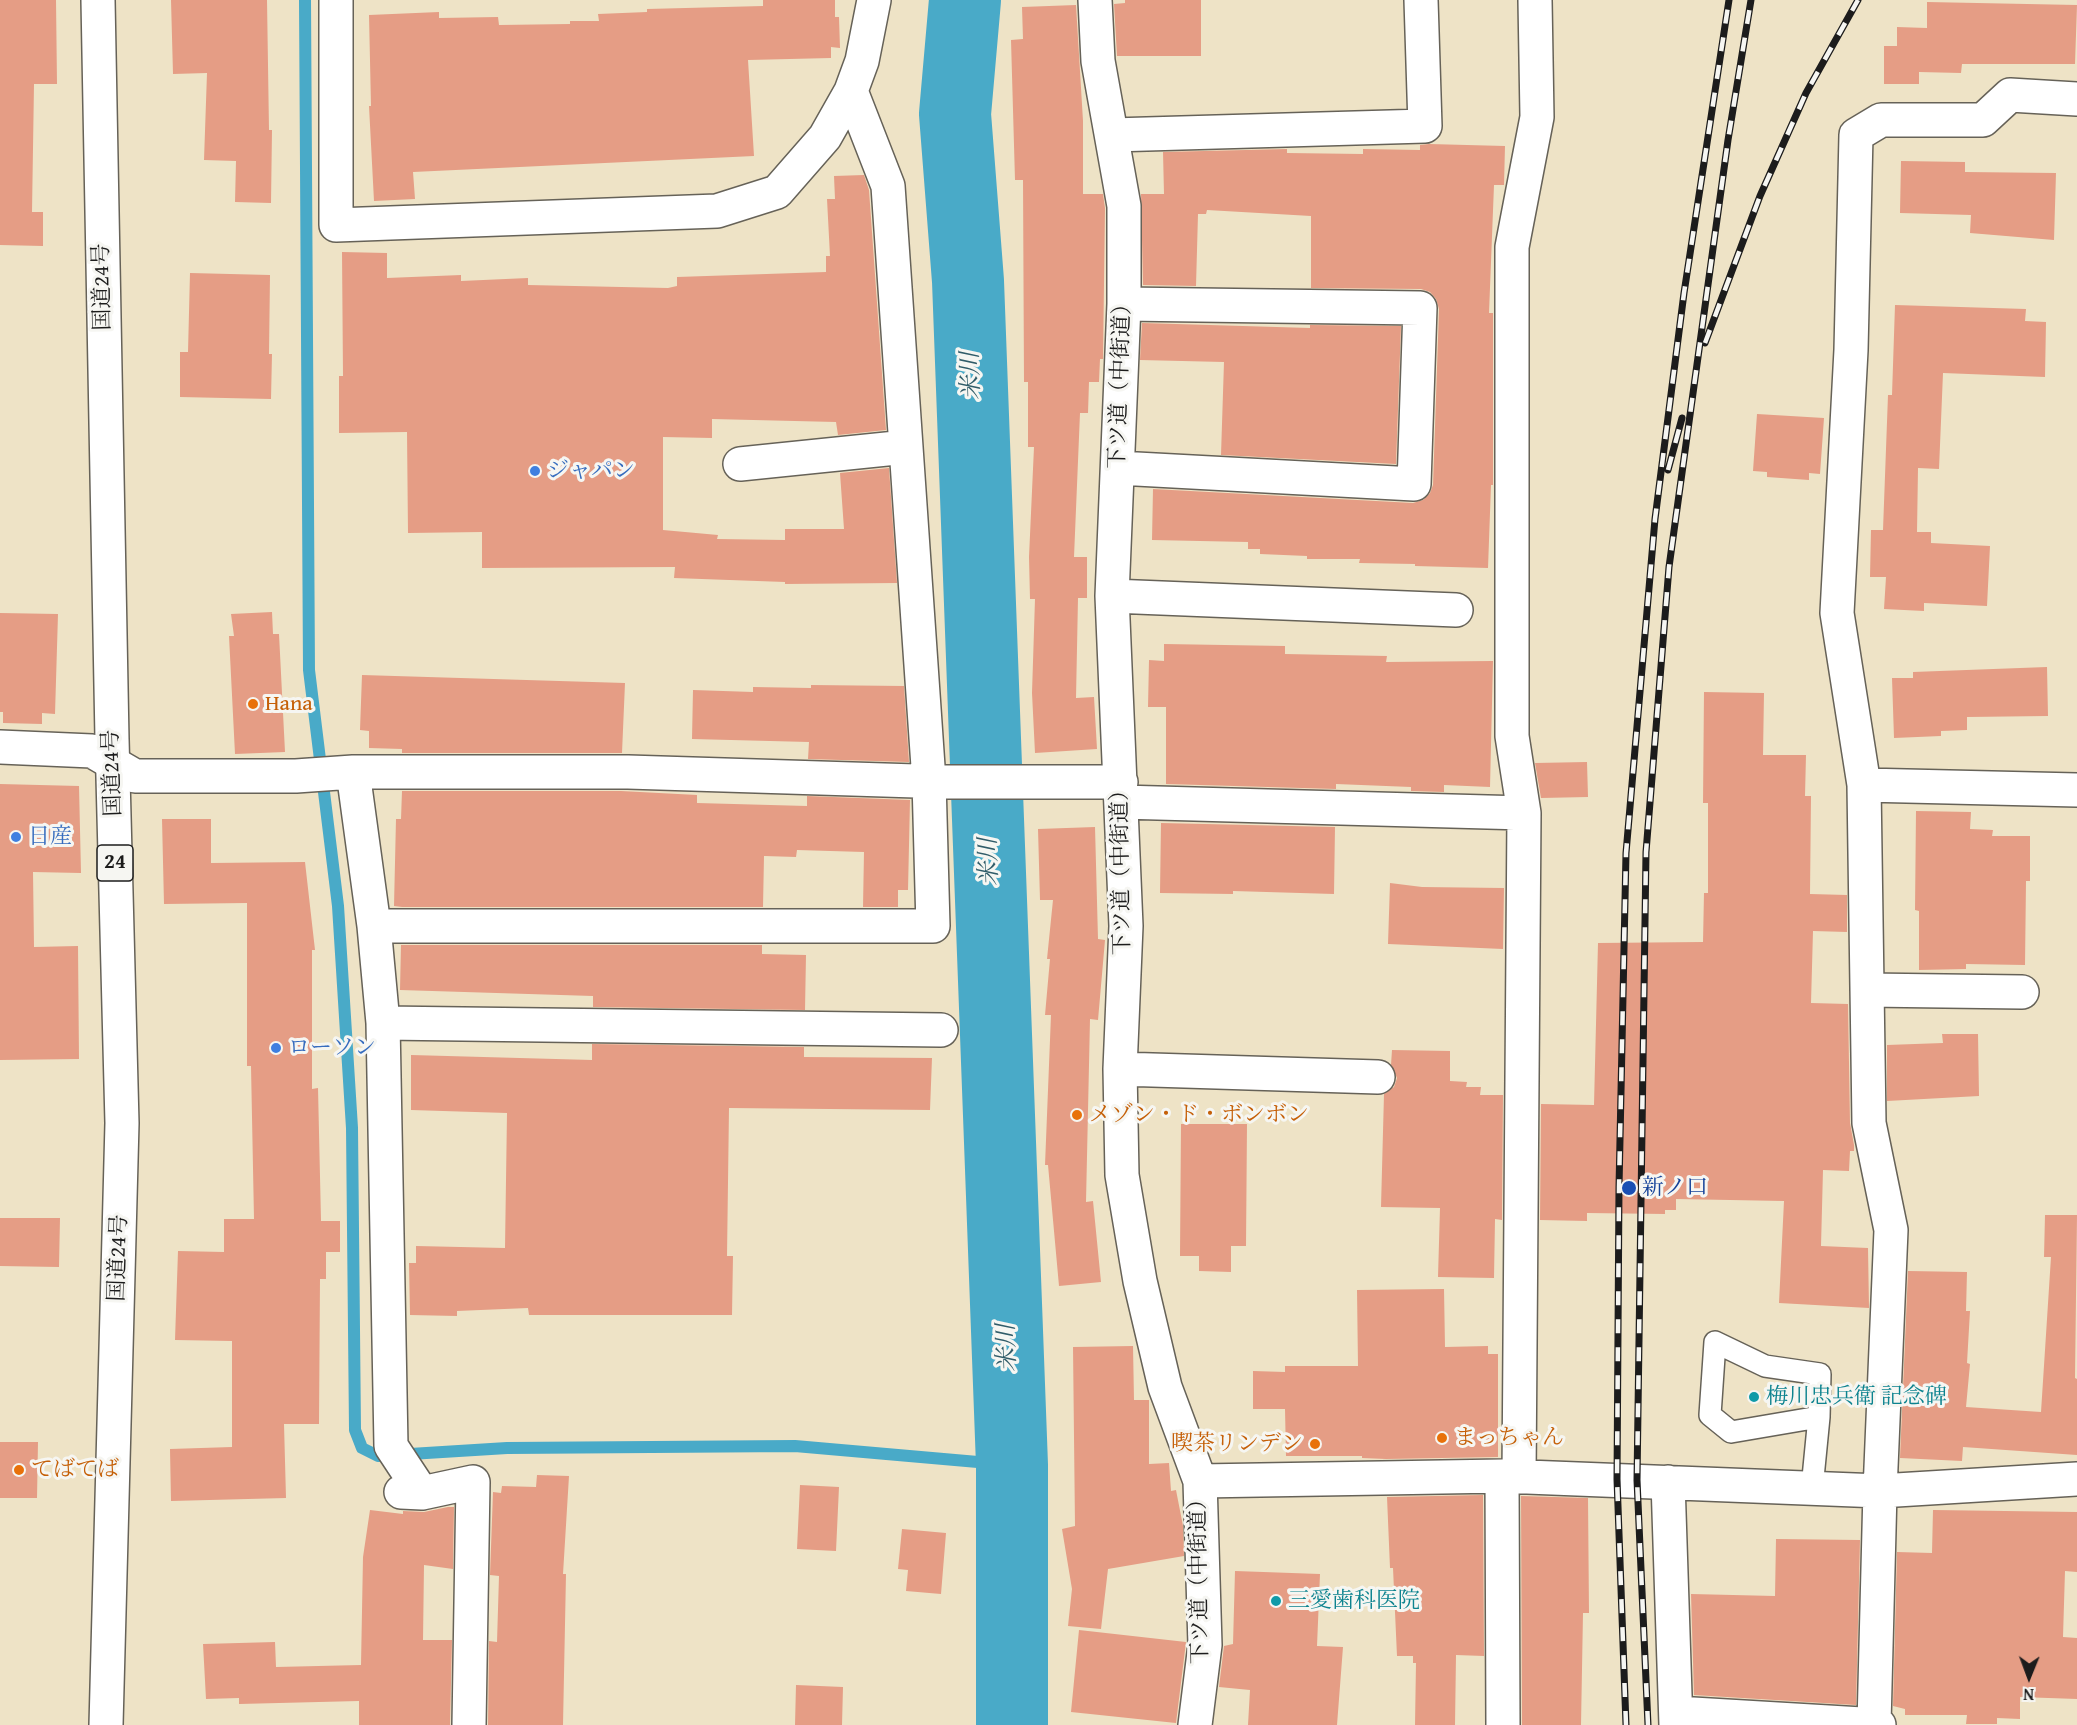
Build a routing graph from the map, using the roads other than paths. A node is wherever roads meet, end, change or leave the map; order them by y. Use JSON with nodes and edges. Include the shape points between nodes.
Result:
{"nodes":[{"id":1,"x":98,"y":0,"type":"edge"},
{"id":2,"x":336,"y":0,"type":"edge"},
{"id":3,"x":874,"y":0,"type":"edge"},
{"id":4,"x":1095,"y":0,"type":"edge"},
{"id":5,"x":1421,"y":0,"type":"edge"},
{"id":6,"x":1535,"y":0,"type":"edge"},
{"id":7,"x":851,"y":91,"type":"junction"},
{"id":8,"x":2077,"y":99,"type":"edge"},
{"id":9,"x":1112,"y":135,"type":"junction"},
{"id":10,"x":1124,"y":304,"type":"junction"},
{"id":11,"x":906,"y":447,"type":"junction"},
{"id":12,"x":740,"y":464,"type":"dead end"},
{"id":13,"x":1118,"y":468,"type":"junction"},
{"id":14,"x":1112,"y":596,"type":"junction"},
{"id":15,"x":1456,"y":610,"type":"dead end"},
{"id":16,"x":0,"y":747,"type":"edge"},
{"id":17,"x":112,"y":765,"type":"junction"},
{"id":18,"x":344,"y":772,"type":"junction"},
{"id":19,"x":939,"y":782,"type":"junction"},
{"id":20,"x":1864,"y":784,"type":"junction"},
{"id":21,"x":2077,"y":790,"type":"edge"},
{"id":22,"x":1121,"y":792,"type":"junction"},
{"id":23,"x":1524,"y":813,"type":"junction"},
{"id":24,"x":374,"y":926,"type":"junction"},
{"id":25,"x":1867,"y":990,"type":"junction"},
{"id":26,"x":2022,"y":992,"type":"dead end"},
{"id":27,"x":383,"y":1023,"type":"junction"},
{"id":28,"x":941,"y":1030,"type":"dead end"},
{"id":29,"x":1120,"y":1069,"type":"junction"},
{"id":30,"x":1378,"y":1077,"type":"dead end"},
{"id":31,"x":1819,"y":1417,"type":"junction"},
{"id":32,"x":1510,"y":1476,"type":"junction"},
{"id":33,"x":2077,"y":1479,"type":"edge"},
{"id":34,"x":1200,"y":1481,"type":"junction"},
{"id":35,"x":1668,"y":1482,"type":"junction"},
{"id":36,"x":1812,"y":1488,"type":"junction"},
{"id":37,"x":1880,"y":1491,"type":"junction"},
{"id":38,"x":1676,"y":1719,"type":"edge"},
{"id":39,"x":106,"y":1725,"type":"edge"},
{"id":40,"x":469,"y":1725,"type":"edge"},
{"id":41,"x":1195,"y":1725,"type":"edge"},
{"id":42,"x":1503,"y":1725,"type":"edge"},
{"id":43,"x":1877,"y":1725,"type":"edge"}],
"edges":[{"from":1,"to":17,"type":"main road","name":"国道24号","number":"24"},
{"from":2,"to":7,"type":"main road","via":[[336,225],[717,212],[777,192],[825,137]]},
{"from":3,"to":7,"type":"main road","via":[[862,61]]},
{"from":4,"to":9,"type":"main road","name":"下ツ道（中街道）","via":[[1098,61]]},
{"from":5,"to":9,"type":"main road","via":[[1425,126]]},
{"from":6,"to":23,"type":"main road","via":[[1537,117],[1512,247],[1512,736]]},
{"from":7,"to":11,"type":"main road","via":[[888,186]]},
{"from":8,"to":20,"type":"main road","via":[[2010,95],[1983,120],[1881,120],[1856,135],[1851,362],[1837,613]]},
{"from":9,"to":10,"type":"main road","name":"下ツ道（中街道）","via":[[1124,206]]},
{"from":10,"to":13,"type":"main road","name":"下ツ道（中街道）"},
{"from":10,"to":13,"type":"main road","via":[[1420,308],[1414,484]]},
{"from":11,"to":12,"type":"main road"},
{"from":11,"to":19,"type":"main road"},
{"from":13,"to":14,"type":"main road","name":"下ツ道（中街道）"},
{"from":14,"to":15,"type":"main road"},
{"from":14,"to":22,"type":"main road","name":"下ツ道（中街道）"},
{"from":16,"to":17,"type":"main road","via":[[92,751]]},
{"from":17,"to":18,"type":"main road","via":[[135,776],[296,776]]},
{"from":17,"to":39,"type":"main road","name":"国道24号","number":"24","via":[[122,1123]]},
{"from":18,"to":19,"type":"main road","via":[[628,772]]},
{"from":18,"to":24,"type":"main road"},
{"from":19,"to":22,"type":"main road","via":[[1028,781]]},
{"from":19,"to":24,"type":"main road","via":[[933,926]]},
{"from":20,"to":21,"type":"main road"},
{"from":20,"to":25,"type":"main road"},
{"from":22,"to":23,"type":"main road"},
{"from":22,"to":29,"type":"main road","name":"下ツ道（中街道）","via":[[1126,926]]},
{"from":23,"to":32,"type":"main road"},
{"from":24,"to":27,"type":"main road"},
{"from":25,"to":26,"type":"main road"},
{"from":25,"to":37,"type":"main road","via":[[1869,1124],[1891,1230]]},
{"from":27,"to":28,"type":"main road"},
{"from":27,"to":40,"type":"main road","via":[[391,1446],[411,1492],[473,1482]]},
{"from":29,"to":30,"type":"main road"},
{"from":29,"to":34,"type":"main road","name":"下ツ道（中街道）","via":[[1122,1175],[1140,1281],[1165,1387]]},
{"from":31,"to":31,"type":"lane","via":[[1731,1432],[1710,1415],[1715,1342],[1765,1366],[1820,1374]]},
{"from":31,"to":36,"type":"lane"},
{"from":32,"to":34,"type":"main road"},
{"from":32,"to":35,"type":"main road"},
{"from":32,"to":42,"type":"main road"},
{"from":33,"to":37,"type":"main road"},
{"from":34,"to":41,"type":"main road","name":"下ツ道（中街道）","via":[[1205,1645]]},
{"from":35,"to":36,"type":"main road"},
{"from":35,"to":38,"type":"main road"},
{"from":36,"to":37,"type":"main road"},
{"from":37,"to":43,"type":"main road"},
{"from":38,"to":43,"type":"main road"}]}
